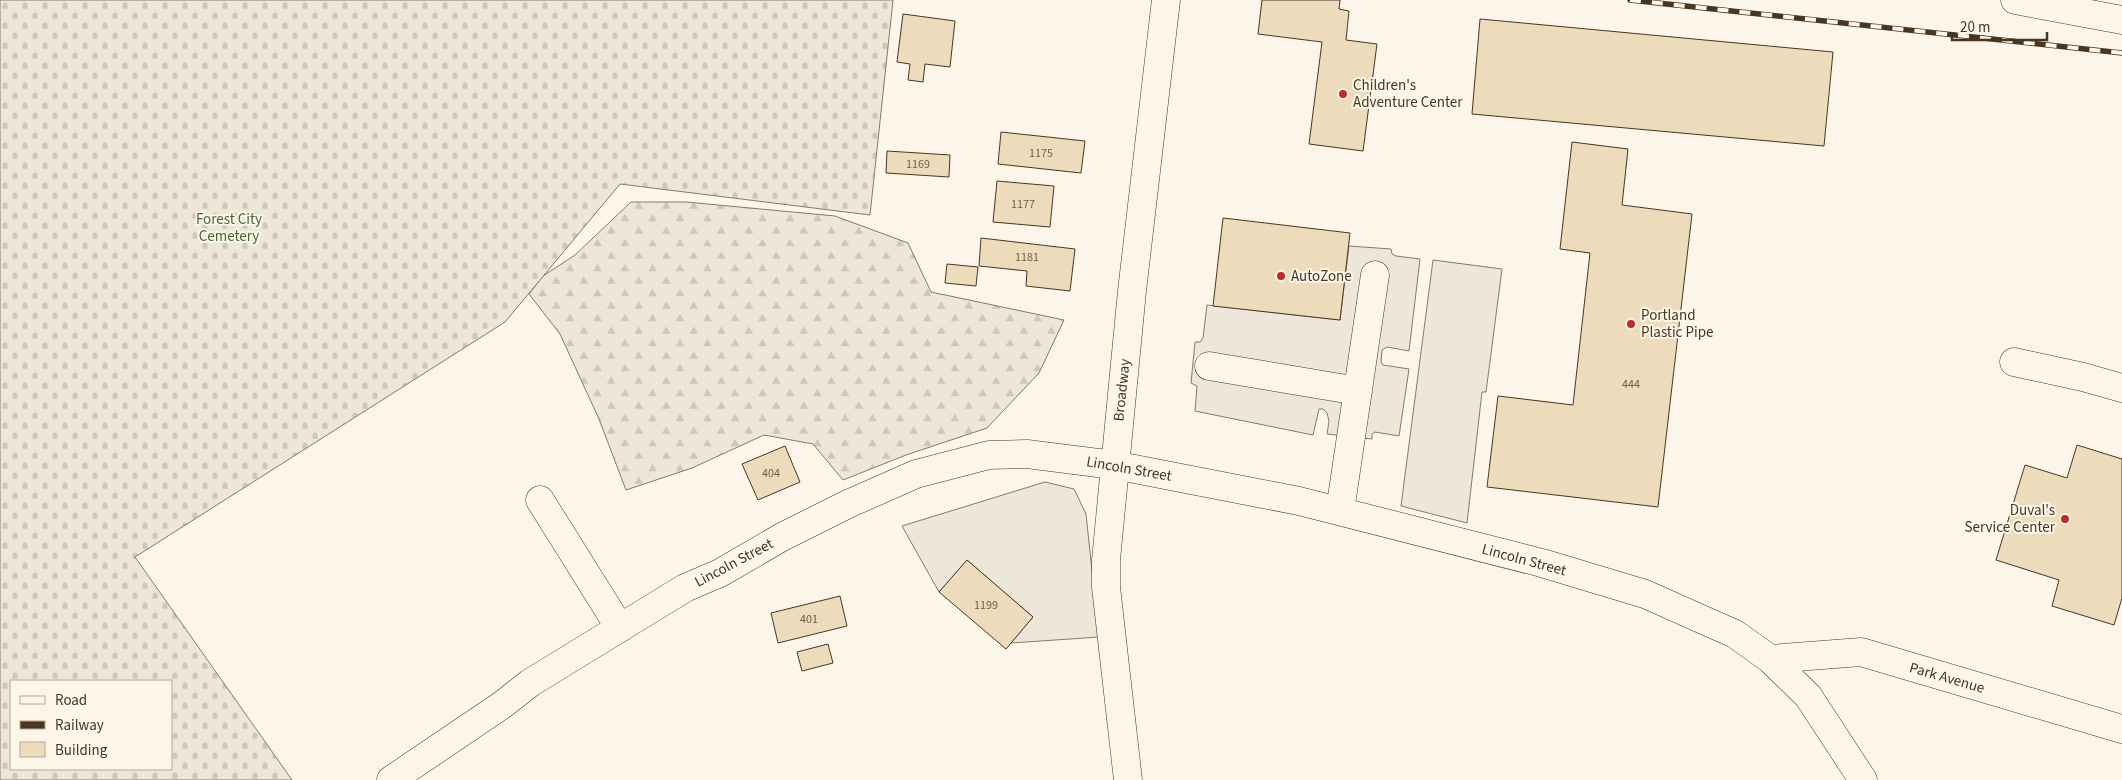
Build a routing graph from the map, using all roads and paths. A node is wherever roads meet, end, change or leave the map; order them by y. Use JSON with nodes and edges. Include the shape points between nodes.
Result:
{"nodes":[{"id":1,"x":1166,"y":0,"type":"edge"},
{"id":2,"x":2015,"y":0,"type":"edge"},
{"id":3,"x":2122,"y":20,"type":"edge"},
{"id":4,"x":1375,"y":274,"type":"dead end"},
{"id":5,"x":2014,"y":362,"type":"dead end"},
{"id":6,"x":1209,"y":366,"type":"dead end"},
{"id":7,"x":2122,"y":388,"type":"edge"},
{"id":8,"x":1358,"y":391,"type":"junction"},
{"id":9,"x":1114,"y":465,"type":"junction"},
{"id":10,"x":540,"y":500,"type":"dead end"},
{"id":11,"x":1340,"y":512,"type":"junction"},
{"id":12,"x":620,"y":628,"type":"junction"},
{"id":13,"x":1770,"y":659,"type":"junction"},
{"id":14,"x":2122,"y":729,"type":"edge"},
{"id":15,"x":391,"y":780,"type":"edge"},
{"id":16,"x":1128,"y":780,"type":"edge"},
{"id":17,"x":1863,"y":780,"type":"edge"}],
"edges":[{"from":1,"to":9,"type":"main road","name":"Broadway"},
{"from":2,"to":3,"type":"main road"},
{"from":4,"to":8,"type":"main road"},
{"from":5,"to":7,"type":"main road"},
{"from":6,"to":8,"type":"main road"},
{"from":8,"to":11,"type":"main road"},
{"from":9,"to":11,"type":"main road","name":"Lincoln Street"},
{"from":9,"to":12,"type":"main road","name":"Lincoln Street","via":[[1027,454],[989,455],[916,474],[782,537],[720,573],[686,588]]},
{"from":9,"to":16,"type":"main road","name":"Broadway","via":[[1106,586]]},
{"from":10,"to":12,"type":"main road"},
{"from":11,"to":13,"type":"main road","name":"Lincoln Street","via":[[1542,563],[1645,594],[1735,634]]},
{"from":12,"to":15,"type":"main road","name":"Lincoln Street","via":[[530,683]]},
{"from":13,"to":14,"type":"main road","name":"Park Avenue","via":[[1861,652]]},
{"from":13,"to":17,"type":"main road","name":"Lincoln Street","via":[[1808,696]]}]}
